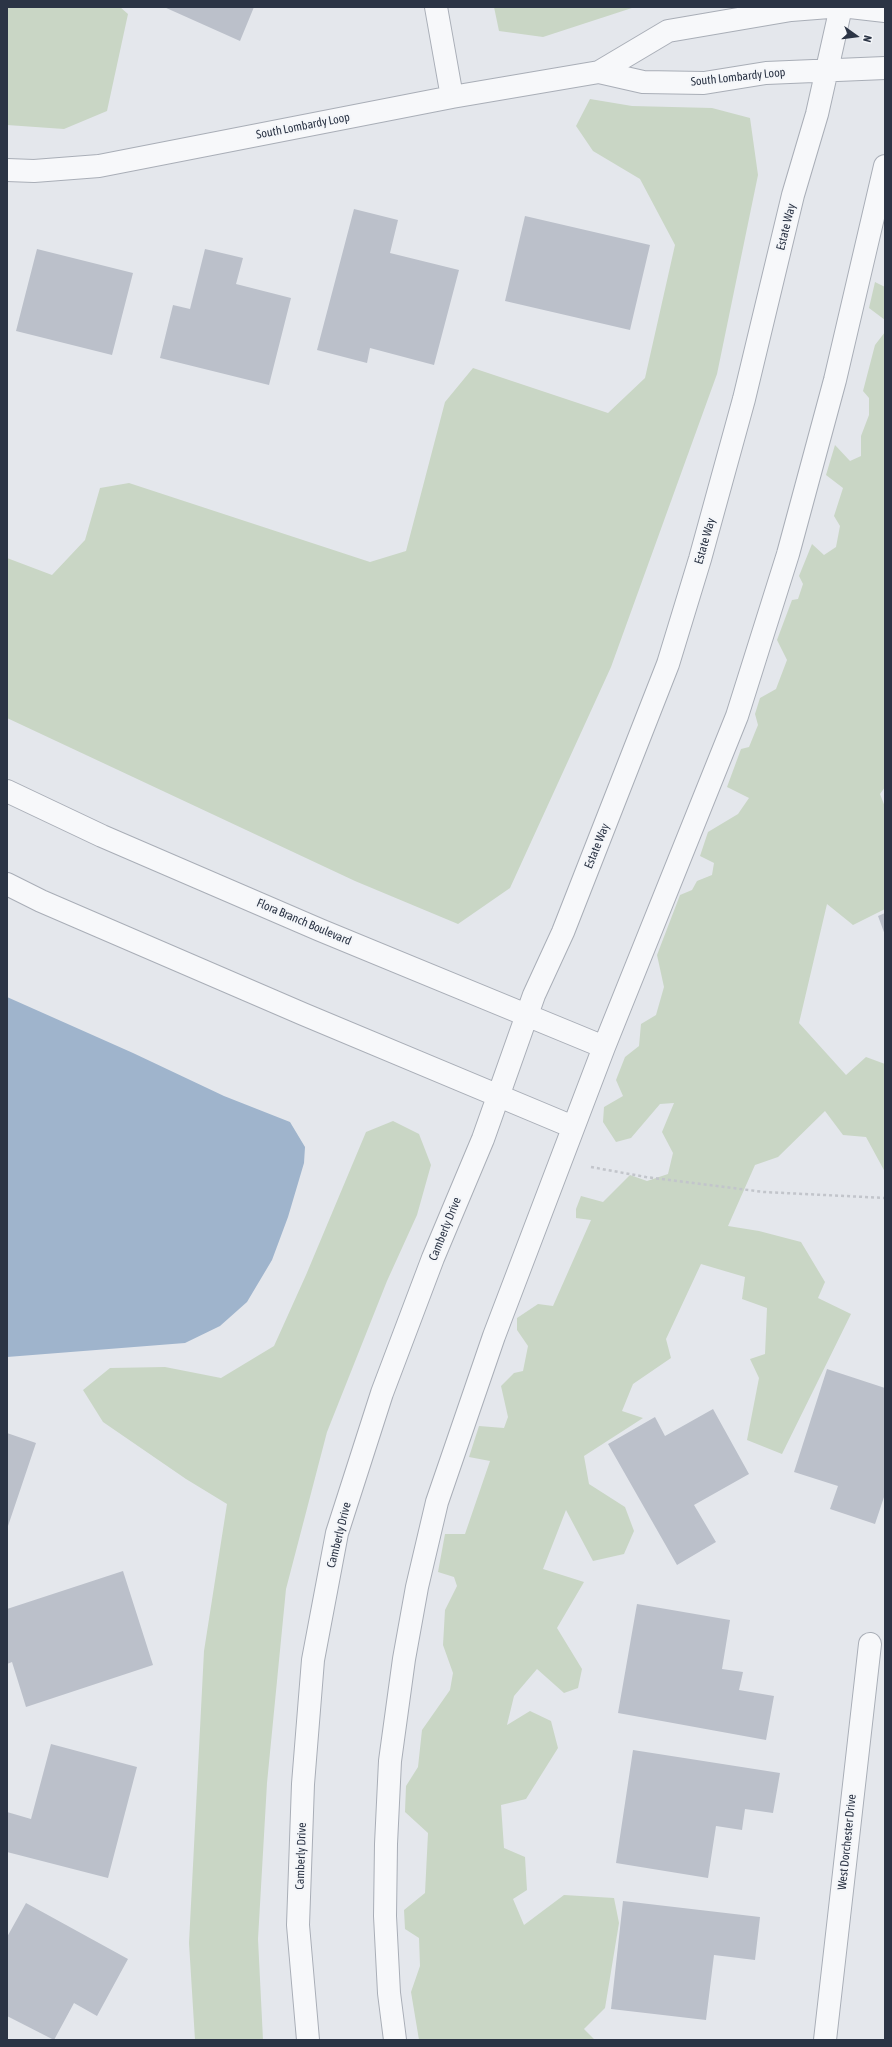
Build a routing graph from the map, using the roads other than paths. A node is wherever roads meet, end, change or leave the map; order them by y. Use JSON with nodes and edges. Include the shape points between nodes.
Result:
{"nodes":[{"id":1,"x":436,"y":7,"type":"edge"},
{"id":2,"x":829,"y":7,"type":"edge"},
{"id":3,"x":842,"y":7,"type":"edge"},
{"id":4,"x":850,"y":7,"type":"edge"},
{"id":5,"x":885,"y":11,"type":"edge"},
{"id":6,"x":882,"y":68,"type":"edge"},
{"id":7,"x":826,"y":69,"type":"junction"},
{"id":8,"x":599,"y":72,"type":"junction"},
{"id":9,"x":452,"y":97,"type":"junction"},
{"id":10,"x":885,"y":166,"type":"edge"},
{"id":11,"x":7,"y":170,"type":"edge"},
{"id":12,"x":7,"y":791,"type":"edge"},
{"id":13,"x":7,"y":884,"type":"edge"},
{"id":14,"x":527,"y":1014,"type":"junction"},
{"id":15,"x":604,"y":1047,"type":"junction"},
{"id":16,"x":512,"y":1056,"type":"joint"},
{"id":17,"x":498,"y":1097,"type":"junction"},
{"id":18,"x":574,"y":1127,"type":"junction"},
{"id":19,"x":870,"y":1644,"type":"dead end"},
{"id":20,"x":308,"y":2040,"type":"edge"},
{"id":21,"x":395,"y":2040,"type":"edge"},
{"id":22,"x":825,"y":2040,"type":"edge"}],
"edges":[{"from":1,"to":9,"type":"street"},
{"from":2,"to":8,"type":"street","name":"South Lombardy Loop","via":[[791,10],[668,31]]},
{"from":3,"to":7,"type":"street","name":"Estate Way"},
{"from":4,"to":5,"type":"street"},
{"from":6,"to":7,"type":"street","name":"South Lombardy Loop"},
{"from":7,"to":8,"type":"street","name":"South Lombardy Loop","via":[[766,73],[704,83],[643,82]]},
{"from":7,"to":14,"type":"street","name":"Estate Way","via":[[744,399],[670,656],[613,807]]},
{"from":8,"to":9,"type":"street","name":"South Lombardy Loop"},
{"from":9,"to":11,"type":"street","name":"South Lombardy Loop","via":[[99,166],[34,171]]},
{"from":10,"to":15,"type":"street","via":[[833,387],[788,554],[737,716]]},
{"from":12,"to":14,"type":"street","name":"Flora Branch Boulevard","via":[[102,836],[320,930]]},
{"from":13,"to":17,"type":"street","via":[[41,901]]},
{"from":14,"to":15,"type":"street","name":"Flora Branch Boulevard"},
{"from":14,"to":16,"type":"street","name":"Estate Way"},
{"from":15,"to":18,"type":"street"},
{"from":16,"to":17,"type":"street","name":"Camberly Drive"},
{"from":17,"to":18,"type":"street"},
{"from":17,"to":20,"type":"street","name":"Camberly Drive","via":[[382,1393],[337,1534],[313,1660],[303,1784],[298,1925]]},
{"from":18,"to":21,"type":"street","via":[[460,1429],[436,1502],[417,1586],[390,1761],[385,1916],[389,1993]]},
{"from":19,"to":22,"type":"street","name":"West Dorchester Drive"}]}
